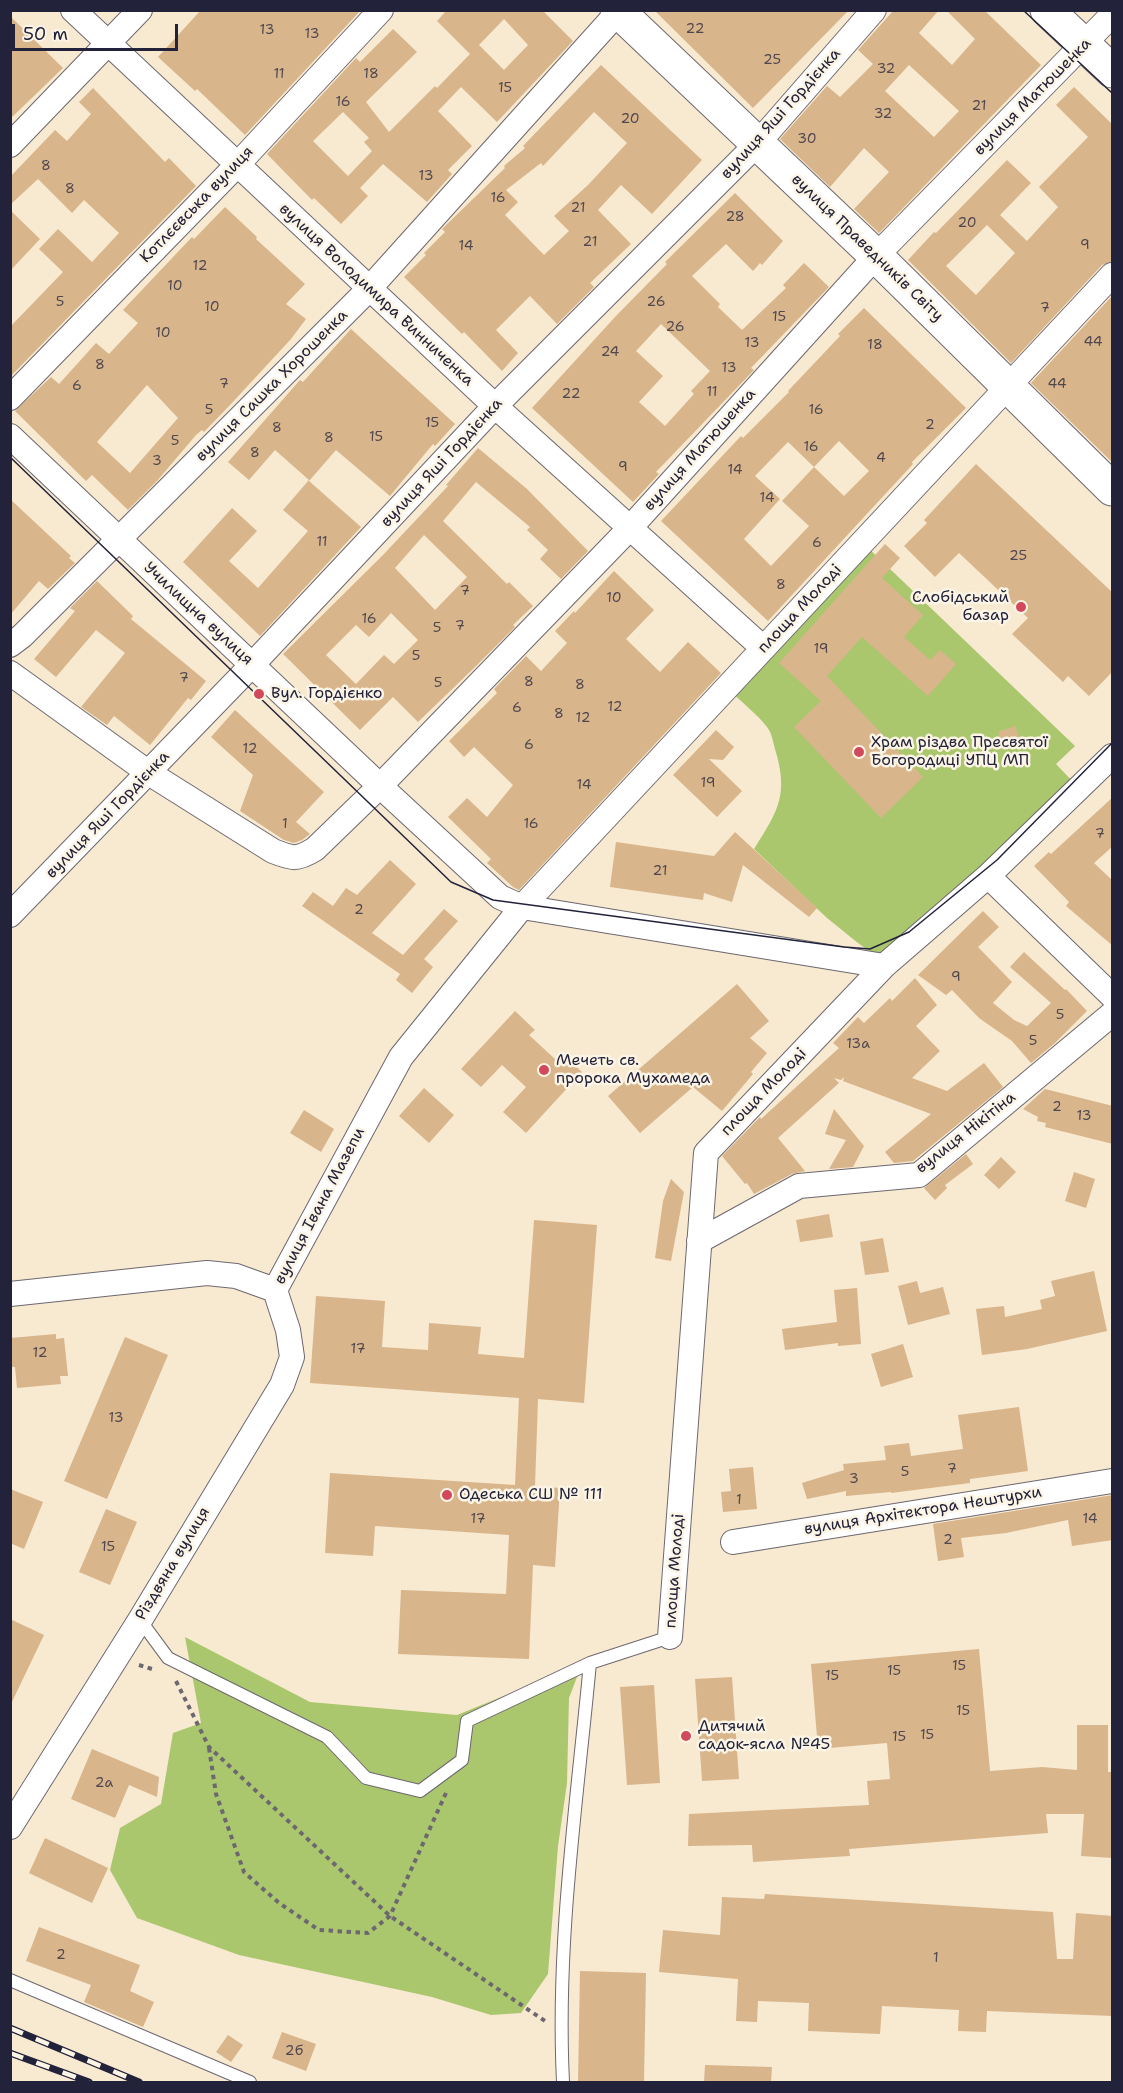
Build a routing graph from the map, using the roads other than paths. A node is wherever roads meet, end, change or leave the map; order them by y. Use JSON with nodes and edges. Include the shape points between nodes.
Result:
{"nodes":[{"id":1,"x":73,"y":10,"type":"edge"},
{"id":2,"x":140,"y":10,"type":"edge"},
{"id":3,"x":381,"y":10,"type":"edge"},
{"id":4,"x":874,"y":10,"type":"edge"},
{"id":5,"x":1047,"y":10,"type":"edge"},
{"id":6,"x":619,"y":11,"type":"edge"},
{"id":7,"x":1113,"y":15,"type":"edge"},
{"id":8,"x":109,"y":43,"type":"junction"},
{"id":9,"x":1084,"y":46,"type":"junction"},
{"id":10,"x":1113,"y":71,"type":"edge"},
{"id":11,"x":758,"y":143,"type":"junction"},
{"id":12,"x":10,"y":146,"type":"edge"},
{"id":13,"x":238,"y":164,"type":"junction"},
{"id":14,"x":876,"y":256,"type":"junction"},
{"id":15,"x":1113,"y":275,"type":"edge"},
{"id":16,"x":368,"y":290,"type":"junction"},
{"id":17,"x":1008,"y":385,"type":"junction"},
{"id":18,"x":10,"y":398,"type":"edge"},
{"id":19,"x":495,"y":406,"type":"junction"},
{"id":20,"x":10,"y":436,"type":"edge"},
{"id":21,"x":1113,"y":489,"type":"edge"},
{"id":22,"x":629,"y":529,"type":"junction"},
{"id":23,"x":118,"y":538,"type":"junction"},
{"id":24,"x":10,"y":645,"type":"edge"},
{"id":25,"x":763,"y":648,"type":"junction"},
{"id":26,"x":252,"y":665,"type":"junction"},
{"id":27,"x":10,"y":673,"type":"edge"},
{"id":28,"x":1113,"y":756,"type":"edge"},
{"id":29,"x":149,"y":772,"type":"junction"},
{"id":30,"x":380,"y":786,"type":"junction"},
{"id":31,"x":988,"y":876,"type":"junction"},
{"id":32,"x":522,"y":907,"type":"junction"},
{"id":33,"x":10,"y":915,"type":"edge"},
{"id":34,"x":884,"y":966,"type":"junction"},
{"id":35,"x":1113,"y":996,"type":"edge"},
{"id":36,"x":1113,"y":1014,"type":"edge"},
{"id":37,"x":699,"y":1241,"type":"junction"},
{"id":38,"x":275,"y":1290,"type":"junction"},
{"id":39,"x":10,"y":1294,"type":"edge"},
{"id":40,"x":1113,"y":1481,"type":"edge"},
{"id":41,"x":733,"y":1542,"type":"dead end"},
{"id":42,"x":140,"y":1620,"type":"junction"},
{"id":43,"x":670,"y":1637,"type":"joint"},
{"id":44,"x":590,"y":1663,"type":"junction"},
{"id":45,"x":10,"y":1827,"type":"edge"},
{"id":46,"x":10,"y":1980,"type":"edge"},
{"id":47,"x":250,"y":2082,"type":"edge"},
{"id":48,"x":563,"y":2082,"type":"edge"}],
"edges":[{"from":1,"to":8,"type":"street","name":"вулиця Володимира Винниченка"},
{"from":2,"to":8,"type":"street"},
{"from":3,"to":13,"type":"street","name":"Котлєєвська вулиця"},
{"from":4,"to":11,"type":"street","name":"вулиця Яші Гордієнка"},
{"from":5,"to":9,"type":"main road"},
{"from":6,"to":11,"type":"main road","name":"вулиця Праведників Світу"},
{"from":6,"to":16,"type":"street","name":"вулиця Сашка Хорошенка"},
{"from":7,"to":9,"type":"street","name":"вулиця Матюшенка"},
{"from":8,"to":12,"type":"street"},
{"from":8,"to":13,"type":"street","name":"вулиця Володимира Винниченка"},
{"from":9,"to":10,"type":"main road"},
{"from":9,"to":14,"type":"street","name":"вулиця Матюшенка"},
{"from":11,"to":14,"type":"main road","name":"вулиця Праведників Світу"},
{"from":11,"to":19,"type":"street","name":"вулиця Яші Гордієнка"},
{"from":13,"to":16,"type":"street","name":"вулиця Володимира Винниченка"},
{"from":13,"to":18,"type":"street","name":"Котлєєвська вулиця"},
{"from":14,"to":17,"type":"main road","name":"вулиця Праведників Світу"},
{"from":14,"to":22,"type":"street","name":"вулиця Матюшенка"},
{"from":15,"to":17,"type":"street"},
{"from":16,"to":19,"type":"street","name":"вулиця Володимира Винниченка"},
{"from":16,"to":23,"type":"street","name":"вулиця Сашка Хорошенка"},
{"from":17,"to":21,"type":"main road","name":"вулиця Праведників Світу"},
{"from":17,"to":25,"type":"street","name":"площа Молоді"},
{"from":19,"to":22,"type":"street","name":"вулиця Володимира Винниченка"},
{"from":19,"to":26,"type":"street","name":"вулиця Яші Гордієнка"},
{"from":20,"to":23,"type":"street","name":"Училищна вулиця"},
{"from":22,"to":25,"type":"street","name":"вулиця Володимира Винниченка"},
{"from":22,"to":30,"type":"street","name":"вулиця Матюшенка"},
{"from":23,"to":24,"type":"street","name":"вулиця Сашка Хорошенка"},
{"from":23,"to":26,"type":"street","name":"Училищна вулиця"},
{"from":25,"to":32,"type":"street","name":"площа Молоді"},
{"from":26,"to":29,"type":"street","name":"вулиця Яші Гордієнка"},
{"from":26,"to":30,"type":"street","name":"Училищна вулиця"},
{"from":27,"to":29,"type":"street"},
{"from":28,"to":31,"type":"street","name":"площа Молоді"},
{"from":29,"to":30,"type":"street","name":"вулиця Матюшенка","via":[[273,851],[291,858],[303,857],[315,849]]},
{"from":29,"to":33,"type":"street","name":"вулиця Яші Гордієнка"},
{"from":30,"to":32,"type":"street","name":"Училищна вулиця","via":[[500,897]]},
{"from":31,"to":34,"type":"street","name":"площа Молоді"},
{"from":31,"to":35,"type":"street"},
{"from":32,"to":34,"type":"street"},
{"from":32,"to":38,"type":"street","name":"вулиця Івана Мазепи","via":[[401,1057]]},
{"from":34,"to":37,"type":"street","name":"площа Молоді","via":[[706,1153]]},
{"from":36,"to":37,"type":"street","name":"вулиця Нікітіна","via":[[919,1175],[799,1186]]},
{"from":37,"to":43,"type":"street","name":"площа Молоді"},
{"from":38,"to":39,"type":"street","name":"вулиця Івана Мазепи","via":[[236,1276],[207,1273]]},
{"from":38,"to":42,"type":"street","name":"Різдвяна вулиця","via":[[292,1357],[282,1385]]},
{"from":40,"to":41,"type":"street","name":"вулиця Архітектора Нештурхи"},
{"from":42,"to":44,"type":"lane","name":"площа Молоді","via":[[168,1658],[327,1737],[366,1778],[420,1791],[462,1760],[467,1721]]},
{"from":42,"to":45,"type":"street","name":"Різдвяна вулиця"},
{"from":43,"to":44,"type":"lane","name":"площа Молоді"},
{"from":44,"to":48,"type":"lane","via":[[564,1934]]},
{"from":46,"to":47,"type":"lane"}]}
